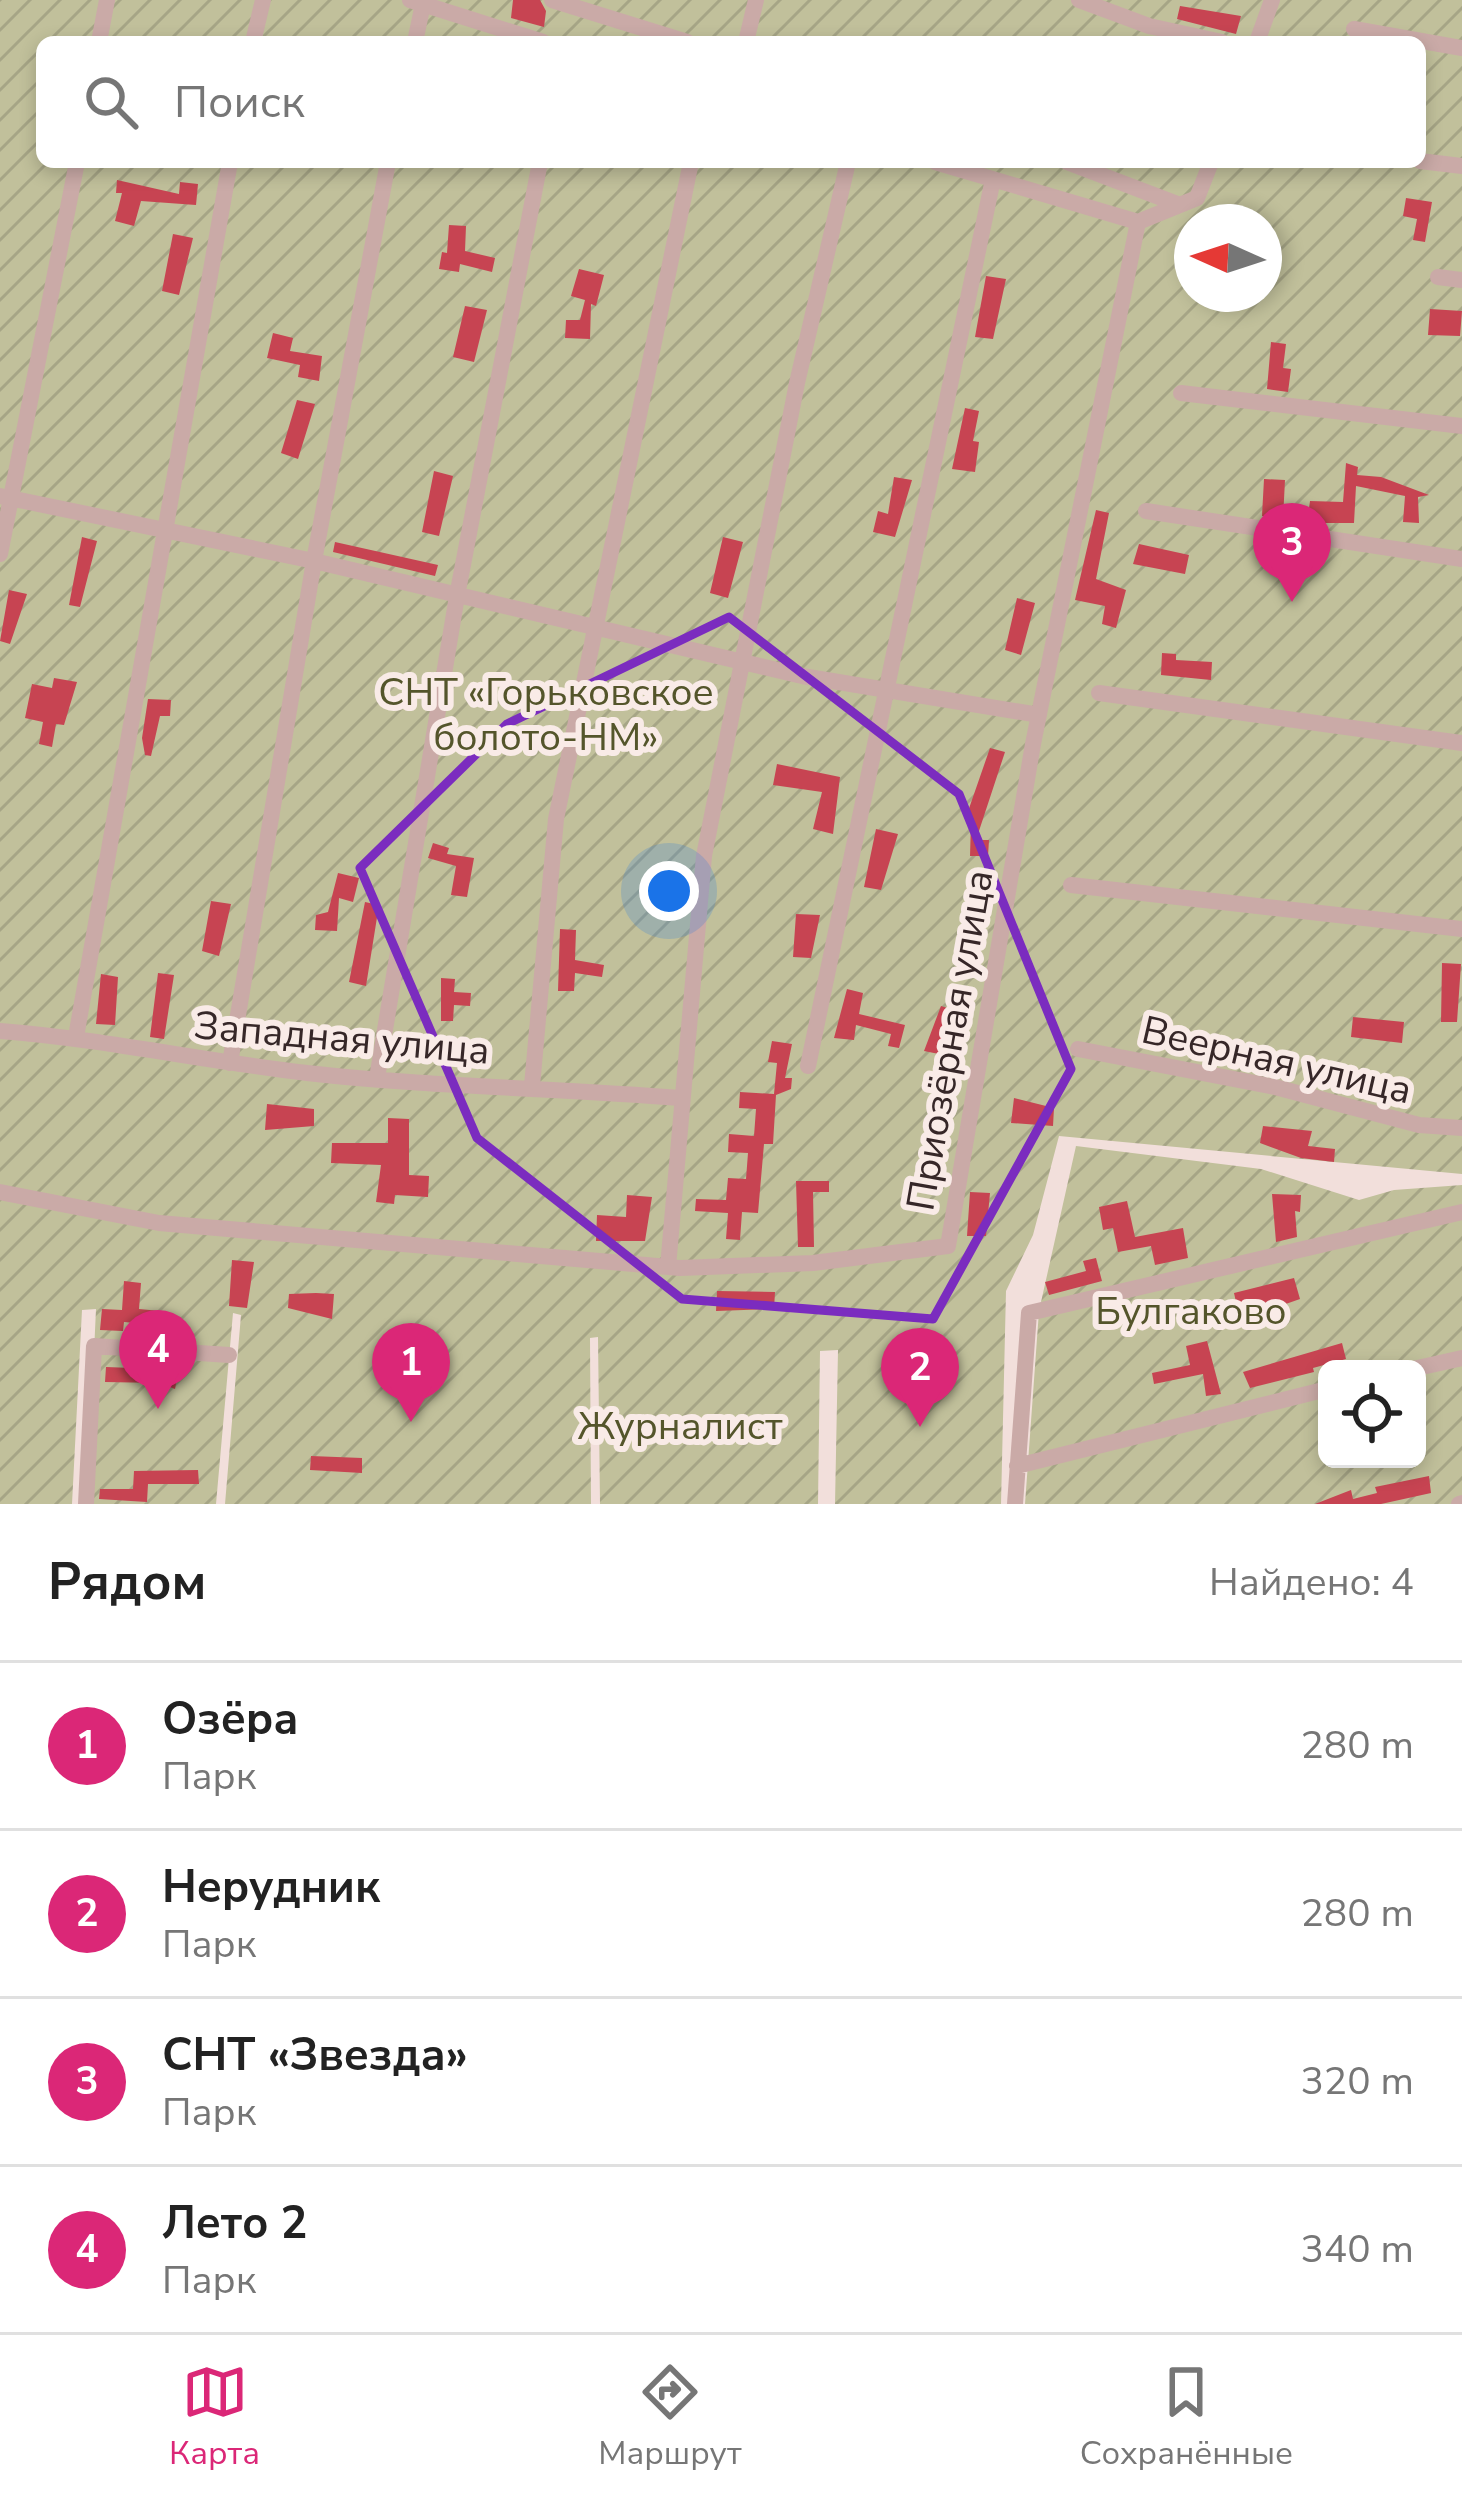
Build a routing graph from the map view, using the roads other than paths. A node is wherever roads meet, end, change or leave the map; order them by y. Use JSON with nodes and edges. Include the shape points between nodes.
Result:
{"nodes":[{"id":1,"x":107,"y":0,"type":"edge"},
{"id":2,"x":263,"y":0,"type":"edge"},
{"id":3,"x":552,"y":0,"type":"edge"},
{"id":4,"x":755,"y":0,"type":"edge"},
{"id":5,"x":1079,"y":0,"type":"edge"},
{"id":6,"x":1272,"y":0,"type":"edge"},
{"id":7,"x":417,"y":2,"type":"edge"},
{"id":8,"x":1354,"y":29,"type":"dead end"},
{"id":9,"x":100,"y":36,"type":"edge"},
{"id":10,"x":254,"y":36,"type":"edge"},
{"id":11,"x":415,"y":36,"type":"edge"},
{"id":12,"x":524,"y":36,"type":"edge"},
{"id":13,"x":668,"y":36,"type":"edge"},
{"id":14,"x":747,"y":36,"type":"edge"},
{"id":15,"x":1195,"y":36,"type":"edge"},
{"id":16,"x":1259,"y":36,"type":"edge"},
{"id":17,"x":1394,"y":36,"type":"edge"},
{"id":18,"x":1426,"y":42,"type":"edge"},
{"id":19,"x":1462,"y":48,"type":"edge"},
{"id":20,"x":1426,"y":161,"type":"edge"},
{"id":21,"x":1462,"y":166,"type":"edge"},
{"id":22,"x":76,"y":168,"type":"edge"},
{"id":23,"x":229,"y":168,"type":"edge"},
{"id":24,"x":387,"y":168,"type":"edge"},
{"id":25,"x":539,"y":168,"type":"edge"},
{"id":26,"x":690,"y":168,"type":"edge"},
{"id":27,"x":847,"y":168,"type":"edge"},
{"id":28,"x":955,"y":168,"type":"edge"},
{"id":29,"x":1082,"y":168,"type":"edge"},
{"id":30,"x":1209,"y":168,"type":"edge"},
{"id":31,"x":993,"y":179,"type":"junction"},
{"id":32,"x":1177,"y":204,"type":"edge"},
{"id":33,"x":1182,"y":204,"type":"edge"},
{"id":34,"x":1174,"y":207,"type":"edge"},
{"id":35,"x":1138,"y":222,"type":"junction"},
{"id":36,"x":1438,"y":277,"type":"dead end"},
{"id":37,"x":1462,"y":280,"type":"edge"},
{"id":38,"x":1180,"y":393,"type":"dead end"},
{"id":39,"x":1462,"y":426,"type":"edge"},
{"id":40,"x":7,"y":497,"type":"edge"},
{"id":41,"x":1146,"y":511,"type":"dead end"},
{"id":42,"x":163,"y":529,"type":"junction"},
{"id":43,"x":0,"y":554,"type":"edge"},
{"id":44,"x":1462,"y":559,"type":"edge"},
{"id":45,"x":314,"y":561,"type":"junction"},
{"id":46,"x":457,"y":596,"type":"junction"},
{"id":47,"x":598,"y":628,"type":"junction"},
{"id":48,"x":741,"y":662,"type":"junction"},
{"id":49,"x":889,"y":692,"type":"junction"},
{"id":50,"x":1099,"y":693,"type":"dead end"},
{"id":51,"x":1039,"y":715,"type":"junction"},
{"id":52,"x":1462,"y":742,"type":"edge"},
{"id":53,"x":1071,"y":885,"type":"dead end"},
{"id":54,"x":1462,"y":929,"type":"edge"},
{"id":55,"x":0,"y":1031,"type":"edge"},
{"id":56,"x":76,"y":1037,"type":"junction"},
{"id":57,"x":1078,"y":1049,"type":"dead end"},
{"id":58,"x":230,"y":1063,"type":"junction"},
{"id":59,"x":808,"y":1066,"type":"dead end"},
{"id":60,"x":377,"y":1078,"type":"junction"},
{"id":61,"x":532,"y":1086,"type":"junction"},
{"id":62,"x":680,"y":1098,"type":"junction"},
{"id":63,"x":1462,"y":1128,"type":"edge"},
{"id":64,"x":0,"y":1192,"type":"edge"},
{"id":65,"x":1462,"y":1211,"type":"edge"},
{"id":66,"x":668,"y":1267,"type":"junction"},
{"id":67,"x":230,"y":1355,"type":"dead end"},
{"id":68,"x":1462,"y":1358,"type":"edge"},
{"id":69,"x":1426,"y":1366,"type":"edge"},
{"id":70,"x":1318,"y":1391,"type":"edge"},
{"id":71,"x":1017,"y":1466,"type":"junction"},
{"id":72,"x":86,"y":1504,"type":"edge"},
{"id":73,"x":1015,"y":1504,"type":"edge"}],
"edges":[{"from":1,"to":9,"type":"street"},
{"from":2,"to":10,"type":"street"},
{"from":3,"to":13,"type":"street"},
{"from":4,"to":14,"type":"street"},
{"from":5,"to":15,"type":"street"},
{"from":6,"to":16,"type":"street"},
{"from":7,"to":11,"type":"street"},
{"from":7,"to":12,"type":"street"},
{"from":8,"to":17,"type":"street"},
{"from":18,"to":19,"type":"street"},
{"from":20,"to":21,"type":"street"},
{"from":22,"to":40,"type":"street"},
{"from":23,"to":42,"type":"street"},
{"from":24,"to":45,"type":"street"},
{"from":25,"to":46,"type":"street"},
{"from":26,"to":47,"type":"street"},
{"from":27,"to":48,"type":"street"},
{"from":28,"to":31,"type":"street"},
{"from":29,"to":32,"type":"street"},
{"from":30,"to":33,"type":"street","via":[[1197,198]]},
{"from":31,"to":35,"type":"street"},
{"from":31,"to":49,"type":"street"},
{"from":34,"to":35,"type":"street"},
{"from":35,"to":51,"type":"street","name":"Приозёрная улица"},
{"from":36,"to":37,"type":"street"},
{"from":38,"to":39,"type":"street"},
{"from":40,"to":42,"type":"street"},
{"from":40,"to":43,"type":"street"},
{"from":41,"to":44,"type":"street"},
{"from":42,"to":45,"type":"street"},
{"from":42,"to":56,"type":"street"},
{"from":45,"to":46,"type":"street"},
{"from":45,"to":58,"type":"street"},
{"from":46,"to":47,"type":"street"},
{"from":46,"to":60,"type":"street"},
{"from":47,"to":48,"type":"street"},
{"from":47,"to":61,"type":"street","via":[[556,819]]},
{"from":48,"to":49,"type":"street"},
{"from":48,"to":62,"type":"street","via":[[704,856]]},
{"from":49,"to":51,"type":"street"},
{"from":49,"to":59,"type":"street"},
{"from":50,"to":52,"type":"street"},
{"from":51,"to":66,"type":"street","name":"Приозёрная улица","via":[[948,1246],[813,1263]]},
{"from":53,"to":54,"type":"street"},
{"from":55,"to":56,"type":"street","name":"Западная улица"},
{"from":56,"to":58,"type":"street","name":"Западная улица"},
{"from":57,"to":63,"type":"street","name":"Веерная улица"},
{"from":58,"to":60,"type":"street","name":"Западная улица"},
{"from":60,"to":61,"type":"street","name":"Западная улица"},
{"from":61,"to":62,"type":"street","name":"Западная улица"},
{"from":62,"to":66,"type":"street"},
{"from":64,"to":66,"type":"street","name":"Приозёрная улица","via":[[159,1223]]},
{"from":65,"to":71,"type":"street","via":[[1029,1313]]},
{"from":67,"to":72,"type":"street","via":[[94,1346]]},
{"from":68,"to":69,"type":"street"},
{"from":70,"to":71,"type":"street"},
{"from":71,"to":73,"type":"street"}]}
